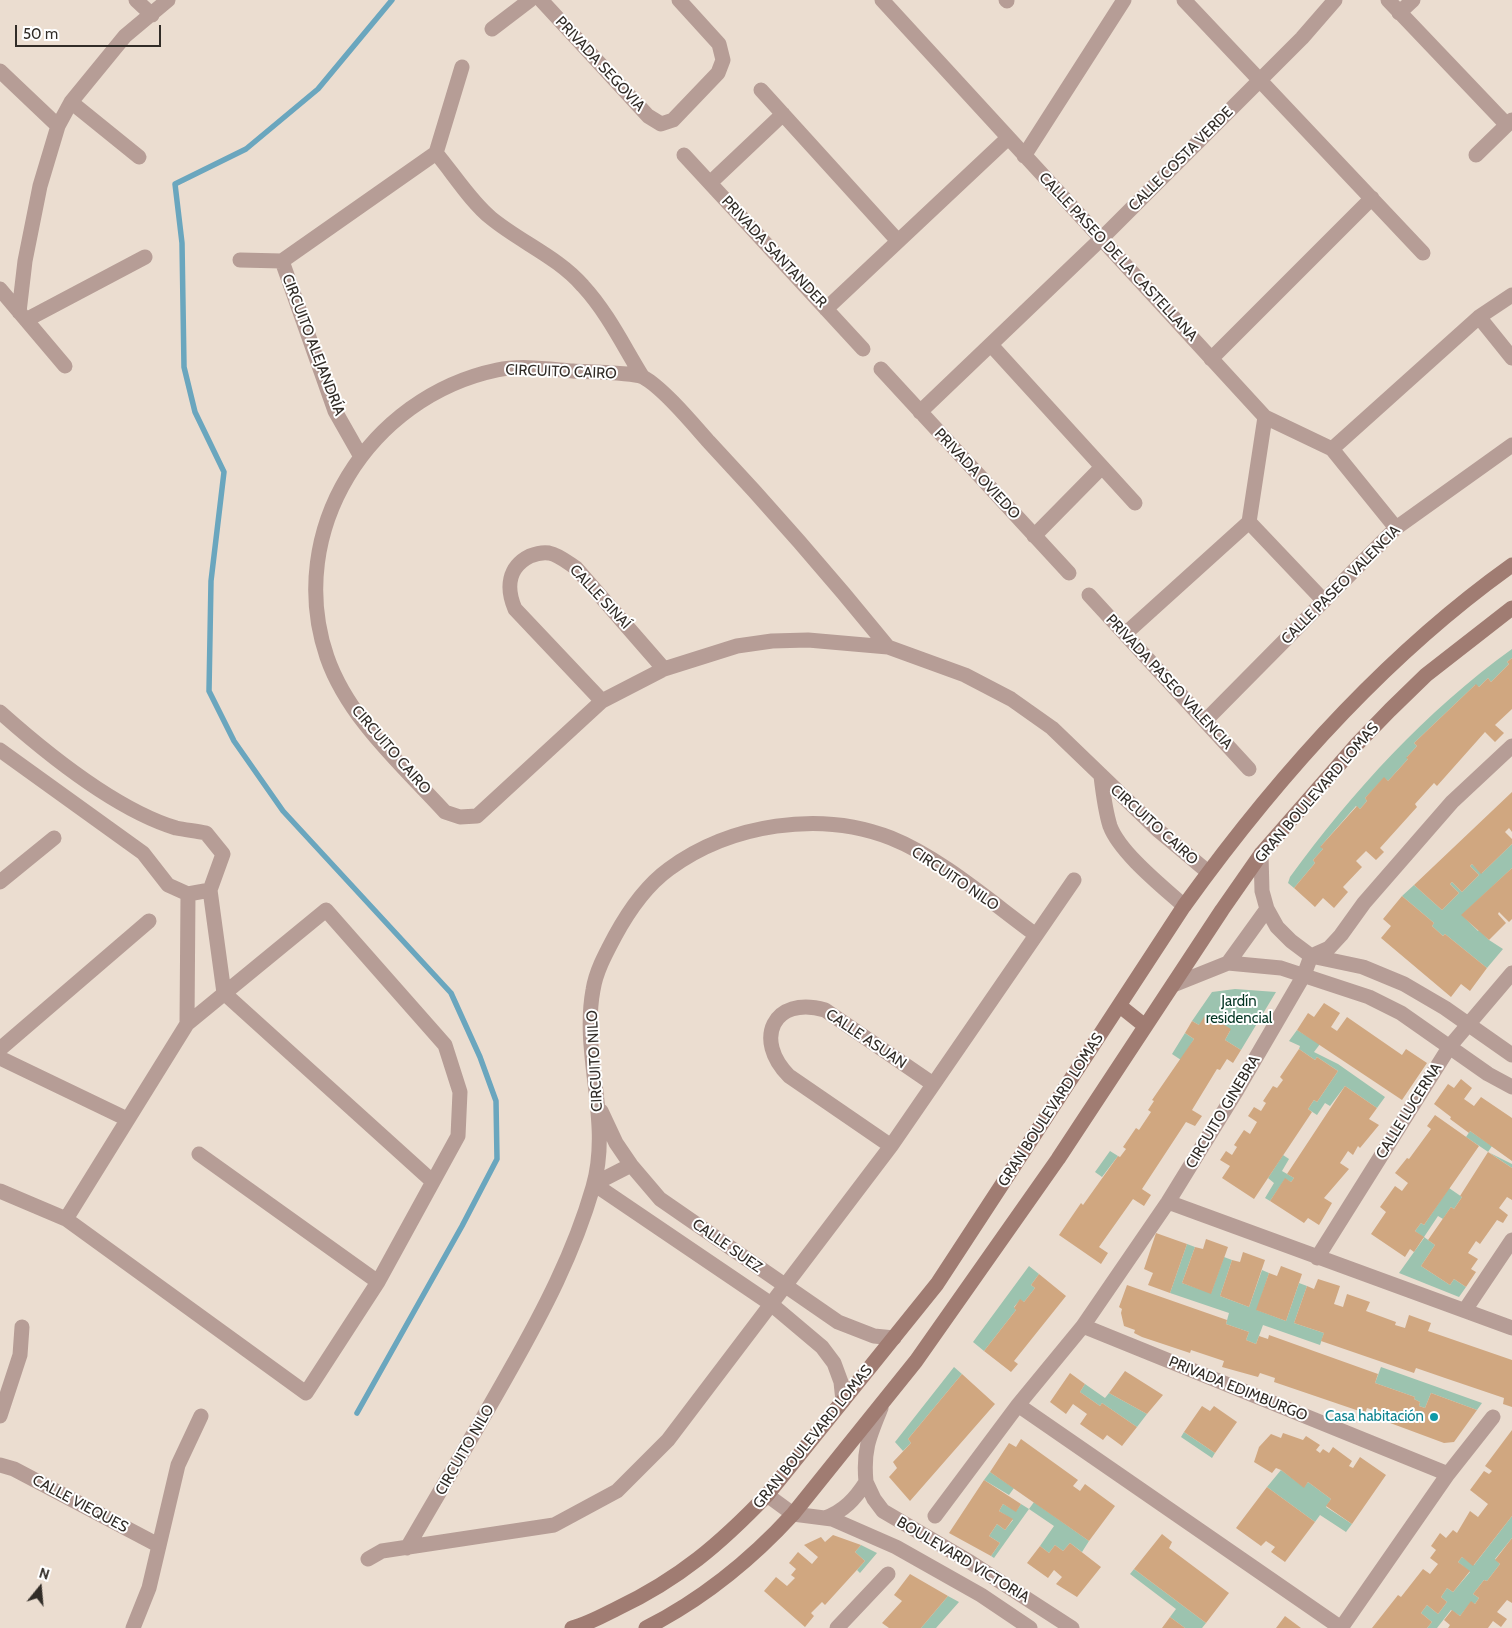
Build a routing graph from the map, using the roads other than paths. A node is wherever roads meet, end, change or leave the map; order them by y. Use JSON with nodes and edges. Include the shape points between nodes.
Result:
{"nodes":[{"id":1,"x":136,"y":0,"type":"edge"},
{"id":2,"x":168,"y":0,"type":"edge"},
{"id":3,"x":530,"y":0,"type":"edge"},
{"id":4,"x":542,"y":0,"type":"edge"},
{"id":5,"x":679,"y":0,"type":"edge"},
{"id":6,"x":882,"y":0,"type":"edge"},
{"id":7,"x":1124,"y":0,"type":"edge"},
{"id":8,"x":1184,"y":0,"type":"edge"},
{"id":9,"x":1336,"y":0,"type":"edge"},
{"id":10,"x":1388,"y":0,"type":"edge"},
{"id":11,"x":1413,"y":0,"type":"edge"},
{"id":12,"x":1399,"y":13,"type":"junction"},
{"id":13,"x":152,"y":14,"type":"junction"},
{"id":14,"x":492,"y":28,"type":"dead end"},
{"id":15,"x":462,"y":66,"type":"dead end"},
{"id":16,"x":0,"y":71,"type":"edge"},
{"id":17,"x":1260,"y":78,"type":"junction"},
{"id":18,"x":761,"y":90,"type":"dead end"},
{"id":19,"x":71,"y":102,"type":"junction"},
{"id":20,"x":783,"y":114,"type":"junction"},
{"id":21,"x":1510,"y":123,"type":"edge"},
{"id":22,"x":58,"y":126,"type":"junction"},
{"id":23,"x":1008,"y":138,"type":"junction"},
{"id":24,"x":436,"y":153,"type":"junction"},
{"id":25,"x":684,"y":155,"type":"dead end"},
{"id":26,"x":1476,"y":155,"type":"dead end"},
{"id":27,"x":1024,"y":156,"type":"junction"},
{"id":28,"x":139,"y":157,"type":"dead end"},
{"id":29,"x":710,"y":183,"type":"junction"},
{"id":30,"x":1372,"y":198,"type":"junction"},
{"id":31,"x":1101,"y":239,"type":"junction"},
{"id":32,"x":898,"y":241,"type":"junction"},
{"id":33,"x":1423,"y":253,"type":"dead end"},
{"id":34,"x":145,"y":257,"type":"dead end"},
{"id":35,"x":240,"y":260,"type":"dead end"},
{"id":36,"x":282,"y":261,"type":"junction"},
{"id":37,"x":0,"y":289,"type":"edge"},
{"id":38,"x":1512,"y":295,"type":"edge"},
{"id":39,"x":826,"y":309,"type":"junction"},
{"id":40,"x":22,"y":316,"type":"junction"},
{"id":41,"x":1479,"y":317,"type":"junction"},
{"id":42,"x":991,"y":344,"type":"junction"},
{"id":43,"x":863,"y":349,"type":"dead end"},
{"id":44,"x":1512,"y":358,"type":"edge"},
{"id":45,"x":1211,"y":359,"type":"junction"},
{"id":46,"x":65,"y":366,"type":"dead end"},
{"id":47,"x":882,"y":370,"type":"dead end"},
{"id":48,"x":642,"y":376,"type":"junction"},
{"id":49,"x":920,"y":412,"type":"junction"},
{"id":50,"x":1264,"y":417,"type":"junction"},
{"id":51,"x":1512,"y":445,"type":"edge"},
{"id":52,"x":1332,"y":449,"type":"junction"},
{"id":53,"x":360,"y":455,"type":"junction"},
{"id":54,"x":1102,"y":467,"type":"junction"},
{"id":55,"x":1135,"y":503,"type":"dead end"},
{"id":56,"x":1250,"y":522,"type":"junction"},
{"id":57,"x":1396,"y":528,"type":"junction"},
{"id":58,"x":1034,"y":536,"type":"junction"},
{"id":59,"x":1512,"y":565,"type":"edge"},
{"id":60,"x":1069,"y":573,"type":"dead end"},
{"id":61,"x":1089,"y":595,"type":"dead end"},
{"id":62,"x":1324,"y":601,"type":"junction"},
{"id":63,"x":1512,"y":608,"type":"edge"},
{"id":64,"x":1124,"y":634,"type":"junction"},
{"id":65,"x":888,"y":647,"type":"junction"},
{"id":66,"x":664,"y":669,"type":"junction"},
{"id":67,"x":602,"y":700,"type":"junction"},
{"id":68,"x":0,"y":712,"type":"edge"},
{"id":69,"x":1205,"y":721,"type":"junction"},
{"id":70,"x":1512,"y":746,"type":"edge"},
{"id":71,"x":0,"y":750,"type":"edge"},
{"id":72,"x":1249,"y":769,"type":"dead end"},
{"id":73,"x":1101,"y":776,"type":"junction"},
{"id":74,"x":54,"y":838,"type":"dead end"},
{"id":75,"x":1262,"y":854,"type":"junction"},
{"id":76,"x":1208,"y":872,"type":"junction"},
{"id":77,"x":1074,"y":880,"type":"dead end"},
{"id":78,"x":0,"y":882,"type":"edge"},
{"id":79,"x":210,"y":890,"type":"junction"},
{"id":80,"x":188,"y":894,"type":"junction"},
{"id":81,"x":1184,"y":906,"type":"junction"},
{"id":82,"x":1267,"y":909,"type":"junction"},
{"id":83,"x":149,"y":920,"type":"dead end"},
{"id":84,"x":1036,"y":935,"type":"junction"},
{"id":85,"x":1311,"y":956,"type":"junction"},
{"id":86,"x":1228,"y":963,"type":"junction"},
{"id":87,"x":1512,"y":973,"type":"edge"},
{"id":88,"x":1304,"y":975,"type":"junction"},
{"id":89,"x":1173,"y":985,"type":"junction"},
{"id":90,"x":224,"y":994,"type":"junction"},
{"id":91,"x":1120,"y":1006,"type":"junction"},
{"id":92,"x":187,"y":1024,"type":"junction"},
{"id":93,"x":1469,"y":1025,"type":"junction"},
{"id":94,"x":1145,"y":1026,"type":"junction"},
{"id":95,"x":1450,"y":1046,"type":"junction"},
{"id":96,"x":0,"y":1049,"type":"edge"},
{"id":97,"x":1512,"y":1054,"type":"edge"},
{"id":98,"x":0,"y":1058,"type":"edge"},
{"id":99,"x":933,"y":1084,"type":"junction"},
{"id":100,"x":1512,"y":1087,"type":"edge"},
{"id":101,"x":599,"y":1107,"type":"junction"},
{"id":102,"x":127,"y":1119,"type":"junction"},
{"id":103,"x":891,"y":1146,"type":"junction"},
{"id":104,"x":199,"y":1154,"type":"dead end"},
{"id":105,"x":631,"y":1165,"type":"junction"},
{"id":106,"x":432,"y":1181,"type":"junction"},
{"id":107,"x":594,"y":1184,"type":"junction"},
{"id":108,"x":0,"y":1191,"type":"edge"},
{"id":109,"x":1168,"y":1202,"type":"junction"},
{"id":110,"x":66,"y":1219,"type":"junction"},
{"id":111,"x":1512,"y":1240,"type":"edge"},
{"id":112,"x":1317,"y":1258,"type":"junction"},
{"id":113,"x":378,"y":1282,"type":"junction"},
{"id":114,"x":785,"y":1286,"type":"junction"},
{"id":115,"x":771,"y":1304,"type":"junction"},
{"id":116,"x":1465,"y":1310,"type":"junction"},
{"id":117,"x":1083,"y":1326,"type":"junction"},
{"id":118,"x":22,"y":1327,"type":"dead end"},
{"id":119,"x":1512,"y":1328,"type":"edge"},
{"id":120,"x":894,"y":1338,"type":"junction"},
{"id":121,"x":843,"y":1401,"type":"junction"},
{"id":122,"x":882,"y":1406,"type":"junction"},
{"id":123,"x":1018,"y":1406,"type":"junction"},
{"id":124,"x":0,"y":1416,"type":"edge"},
{"id":125,"x":200,"y":1416,"type":"dead end"},
{"id":126,"x":1493,"y":1417,"type":"dead end"},
{"id":127,"x":0,"y":1465,"type":"edge"},
{"id":128,"x":1448,"y":1474,"type":"junction"},
{"id":129,"x":866,"y":1482,"type":"junction"},
{"id":130,"x":767,"y":1496,"type":"junction"},
{"id":131,"x":793,"y":1514,"type":"junction"},
{"id":132,"x":936,"y":1516,"type":"dead end"},
{"id":133,"x":825,"y":1518,"type":"junction"},
{"id":134,"x":907,"y":1526,"type":"junction"},
{"id":135,"x":158,"y":1545,"type":"junction"},
{"id":136,"x":896,"y":1547,"type":"junction"},
{"id":137,"x":407,"y":1548,"type":"junction"},
{"id":138,"x":368,"y":1559,"type":"dead end"},
{"id":139,"x":888,"y":1574,"type":"dead end"},
{"id":140,"x":576,"y":1627,"type":"edge"},
{"id":141,"x":133,"y":1628,"type":"edge"},
{"id":142,"x":646,"y":1628,"type":"edge"},
{"id":143,"x":838,"y":1628,"type":"edge"},
{"id":144,"x":1030,"y":1628,"type":"edge"},
{"id":145,"x":1072,"y":1628,"type":"edge"},
{"id":146,"x":1341,"y":1628,"type":"edge"}],
"edges":[{"from":1,"to":13,"type":"street"},
{"from":2,"to":13,"type":"street"},
{"from":3,"to":14,"type":"street"},
{"from":4,"to":5,"type":"street","name":"PRIVADA SEGOVIA","via":[[648,116],[661,124],[673,120],[718,73],[723,60],[719,44]]},
{"from":6,"to":23,"type":"street","name":"CALLE PASEO DE LA CASTELLANA"},
{"from":7,"to":27,"type":"street"},
{"from":8,"to":17,"type":"street"},
{"from":9,"to":17,"type":"street","name":"CALLE COSTA VERDE"},
{"from":10,"to":12,"type":"street"},
{"from":11,"to":12,"type":"street"},
{"from":12,"to":21,"type":"street"},
{"from":13,"to":19,"type":"street","via":[[125,36]]},
{"from":15,"to":24,"type":"street"},
{"from":16,"to":22,"type":"street"},
{"from":17,"to":30,"type":"street"},
{"from":17,"to":31,"type":"street","name":"CALLE COSTA VERDE"},
{"from":18,"to":20,"type":"street"},
{"from":19,"to":22,"type":"street"},
{"from":19,"to":28,"type":"street"},
{"from":20,"to":29,"type":"street"},
{"from":20,"to":32,"type":"street"},
{"from":21,"to":26,"type":"street"},
{"from":22,"to":40,"type":"street","via":[[40,186],[25,261]]},
{"from":23,"to":27,"type":"street","name":"CALLE PASEO DE LA CASTELLANA"},
{"from":23,"to":32,"type":"street"},
{"from":24,"to":36,"type":"street","name":"CIRCUITO ALEJANDRÍA"},
{"from":24,"to":48,"type":"street","via":[[488,216],[570,273],[582,285],[600,307]]},
{"from":25,"to":29,"type":"street","name":"PRIVADA SANTANDER"},
{"from":27,"to":31,"type":"street","name":"CALLE PASEO DE LA CASTELLANA"},
{"from":29,"to":39,"type":"street","name":"PRIVADA SANTANDER"},
{"from":30,"to":33,"type":"street"},
{"from":30,"to":45,"type":"street"},
{"from":31,"to":42,"type":"street"},
{"from":31,"to":45,"type":"street","name":"CALLE PASEO DE LA CASTELLANA"},
{"from":32,"to":39,"type":"street"},
{"from":34,"to":40,"type":"street"},
{"from":35,"to":36,"type":"street","name":"CIRCUITO ALEJANDRÍA"},
{"from":36,"to":53,"type":"street","name":"CIRCUITO ALEJANDRÍA","via":[[336,411]]},
{"from":37,"to":40,"type":"street"},
{"from":38,"to":41,"type":"street"},
{"from":39,"to":43,"type":"street","name":"PRIVADA SANTANDER"},
{"from":40,"to":46,"type":"street"},
{"from":41,"to":44,"type":"street"},
{"from":41,"to":52,"type":"street"},
{"from":42,"to":49,"type":"street"},
{"from":42,"to":54,"type":"street"},
{"from":45,"to":50,"type":"street","name":"CALLE PASEO DE LA CASTELLANA"},
{"from":47,"to":49,"type":"street","name":"PRIVADA OVIEDO"},
{"from":48,"to":53,"type":"street","name":"CIRCUITO CAIRO","via":[[532,368],[499,370],[466,379],[429,396],[393,420]]},
{"from":48,"to":65,"type":"street","via":[[672,402],[736,471],[844,592]]},
{"from":49,"to":58,"type":"street","name":"PRIVADA OVIEDO"},
{"from":50,"to":52,"type":"street","name":"CALLE PASEO DE LA CASTELLANA"},
{"from":50,"to":56,"type":"street"},
{"from":51,"to":57,"type":"street","name":"CALLE PASEO VALENCIA"},
{"from":52,"to":57,"type":"street"},
{"from":53,"to":67,"type":"street","name":"CIRCUITO CAIRO","via":[[338,493],[321,542],[316,578],[318,617],[327,658],[346,697],[375,736],[445,812],[460,817],[477,816]]},
{"from":54,"to":55,"type":"street"},
{"from":54,"to":58,"type":"street"},
{"from":56,"to":62,"type":"street"},
{"from":56,"to":64,"type":"street"},
{"from":57,"to":62,"type":"street","name":"CALLE PASEO VALENCIA"},
{"from":58,"to":60,"type":"street","name":"PRIVADA OVIEDO"},
{"from":59,"to":76,"type":"main road","name":"GRAN BOULEVARD LOMAS","via":[[1388,667],[1298,760]]},
{"from":61,"to":64,"type":"street","name":"PRIVADA PASEO VALENCIA"},
{"from":62,"to":69,"type":"street","name":"CALLE PASEO VALENCIA"},
{"from":63,"to":75,"type":"main road","name":"GRAN BOULEVARD LOMAS","via":[[1426,675],[1390,710]]},
{"from":64,"to":69,"type":"street","name":"PRIVADA PASEO VALENCIA"},
{"from":65,"to":66,"type":"street","name":"CIRCUITO CAIRO","via":[[808,640],[772,641],[736,646]]},
{"from":65,"to":73,"type":"street","name":"CIRCUITO CAIRO","via":[[965,675],[1011,699],[1052,728]]},
{"from":66,"to":67,"type":"street","name":"CIRCUITO CAIRO"},
{"from":66,"to":67,"type":"street","name":"CALLE SINAÍ","via":[[576,568],[548,553],[535,554],[523,560],[514,568],[510,580],[510,596],[515,609]]},
{"from":68,"to":79,"type":"street","via":[[26,735],[121,804],[176,828],[206,833],[222,854]]},
{"from":69,"to":72,"type":"street","name":"PRIVADA PASEO VALENCIA"},
{"from":70,"to":85,"type":"street","via":[[1452,802],[1364,903],[1341,936],[1328,948]]},
{"from":71,"to":80,"type":"street","via":[[143,853],[168,885]]},
{"from":73,"to":76,"type":"street","name":"CIRCUITO CAIRO","via":[[1158,831]]},
{"from":73,"to":81,"type":"street","name":"CIRCUITO CAIRO","via":[[1111,828],[1132,857]]},
{"from":74,"to":78,"type":"street"},
{"from":75,"to":82,"type":"street","via":[[1262,891]]},
{"from":75,"to":89,"type":"main road","name":"GRAN BOULEVARD LOMAS"},
{"from":76,"to":81,"type":"main road","name":"GRAN BOULEVARD LOMAS"},
{"from":77,"to":84,"type":"street"},
{"from":79,"to":80,"type":"street"},
{"from":79,"to":90,"type":"street"},
{"from":80,"to":92,"type":"street"},
{"from":81,"to":91,"type":"main road","name":"GRAN BOULEVARD LOMAS"},
{"from":82,"to":85,"type":"street","via":[[1277,927]]},
{"from":82,"to":86,"type":"street"},
{"from":83,"to":96,"type":"street"},
{"from":84,"to":99,"type":"street"},
{"from":84,"to":101,"type":"street","name":"CIRCUITO NILO","via":[[928,857],[891,838],[854,828],[814,824],[776,826],[740,834],[669,869],[640,898],[620,926],[603,959],[593,989],[592,1056]]},
{"from":85,"to":88,"type":"street","name":"CIRCUITO GINEBRA"},
{"from":85,"to":93,"type":"street","via":[[1363,967],[1404,984]]},
{"from":86,"to":88,"type":"street","via":[[1268,966]]},
{"from":86,"to":89,"type":"street"},
{"from":87,"to":93,"type":"street","name":"CALLE LUCERNA"},
{"from":88,"to":95,"type":"street","via":[[1369,997],[1401,1012]]},
{"from":88,"to":109,"type":"street","name":"CIRCUITO GINEBRA"},
{"from":89,"to":94,"type":"main road","name":"GRAN BOULEVARD LOMAS"},
{"from":90,"to":92,"type":"street"},
{"from":90,"to":106,"type":"street"},
{"from":90,"to":106,"type":"street","via":[[326,910],[445,1045],[460,1092],[458,1136]]},
{"from":91,"to":94,"type":"main road"},
{"from":91,"to":120,"type":"main road","name":"GRAN BOULEVARD LOMAS","via":[[937,1284]]},
{"from":92,"to":102,"type":"street"},
{"from":93,"to":95,"type":"street","name":"CALLE LUCERNA"},
{"from":93,"to":97,"type":"street"},
{"from":94,"to":122,"type":"main road","name":"GRAN BOULEVARD LOMAS","via":[[1041,1183]]},
{"from":95,"to":100,"type":"street"},
{"from":95,"to":112,"type":"street","name":"CALLE LUCERNA"},
{"from":98,"to":102,"type":"street"},
{"from":99,"to":103,"type":"street"},
{"from":99,"to":103,"type":"street","name":"CALLE ASUAN","via":[[825,1010],[811,1006],[794,1007],[783,1012],[775,1022],[770,1035],[771,1049],[778,1065],[789,1076]]},
{"from":101,"to":105,"type":"street","name":"CALLE SUEZ","via":[[616,1143]]},
{"from":101,"to":107,"type":"street","name":"CIRCUITO NILO"},
{"from":102,"to":110,"type":"street"},
{"from":103,"to":114,"type":"street"},
{"from":104,"to":113,"type":"street"},
{"from":105,"to":107,"type":"street"},
{"from":105,"to":114,"type":"street","name":"CALLE SUEZ","via":[[660,1200]]},
{"from":106,"to":113,"type":"street"},
{"from":107,"to":115,"type":"street","name":"CALLE SUEZ"},
{"from":107,"to":137,"type":"street","name":"CIRCUITO NILO","via":[[572,1247],[546,1306]]},
{"from":108,"to":110,"type":"street"},
{"from":109,"to":112,"type":"street"},
{"from":109,"to":117,"type":"street"},
{"from":110,"to":113,"type":"street","via":[[306,1393]]},
{"from":111,"to":116,"type":"street"},
{"from":112,"to":116,"type":"street"},
{"from":114,"to":115,"type":"street"},
{"from":114,"to":120,"type":"street","name":"CALLE SUEZ","via":[[838,1322],[874,1336]]},
{"from":115,"to":121,"type":"street","name":"CALLE SUEZ","via":[[822,1347],[834,1363]]},
{"from":115,"to":137,"type":"street","via":[[668,1440],[617,1491],[554,1526]]},
{"from":116,"to":119,"type":"street"},
{"from":117,"to":123,"type":"street"},
{"from":117,"to":128,"type":"street","name":"PRIVADA EDIMBURGO"},
{"from":118,"to":124,"type":"street","via":[[20,1355]]},
{"from":120,"to":121,"type":"main road","name":"GRAN BOULEVARD LOMAS"},
{"from":121,"to":130,"type":"main road","name":"GRAN BOULEVARD LOMAS"},
{"from":122,"to":129,"type":"street","name":"BOULEVARD VICTORIA","via":[[867,1442]]},
{"from":122,"to":131,"type":"main road","name":"GRAN BOULEVARD LOMAS"},
{"from":123,"to":132,"type":"street"},
{"from":123,"to":146,"type":"street"},
{"from":125,"to":135,"type":"street","via":[[178,1465]]},
{"from":126,"to":128,"type":"street"},
{"from":127,"to":135,"type":"street","name":"CALLE VIEQUES","via":[[14,1469]]},
{"from":128,"to":146,"type":"street"},
{"from":129,"to":133,"type":"street","via":[[854,1500]]},
{"from":129,"to":134,"type":"street","name":"BOULEVARD VICTORIA","via":[[883,1511]]},
{"from":130,"to":131,"type":"street","name":"BOULEVARD VICTORIA"},
{"from":130,"to":140,"type":"main road","name":"GRAN BOULEVARD LOMAS","via":[[738,1526],[683,1571],[650,1593]]},
{"from":131,"to":133,"type":"street","name":"BOULEVARD VICTORIA"},
{"from":131,"to":142,"type":"main road","name":"GRAN BOULEVARD LOMAS","via":[[721,1582],[682,1610]]},
{"from":133,"to":136,"type":"street","name":"BOULEVARD VICTORIA"},
{"from":134,"to":136,"type":"street"},
{"from":134,"to":145,"type":"street","name":"BOULEVARD VICTORIA","via":[[970,1562]]},
{"from":135,"to":141,"type":"street","via":[[149,1588]]},
{"from":136,"to":144,"type":"street","name":"BOULEVARD VICTORIA","via":[[981,1595]]},
{"from":137,"to":138,"type":"street","via":[[382,1551]]},
{"from":139,"to":143,"type":"street"}]}
